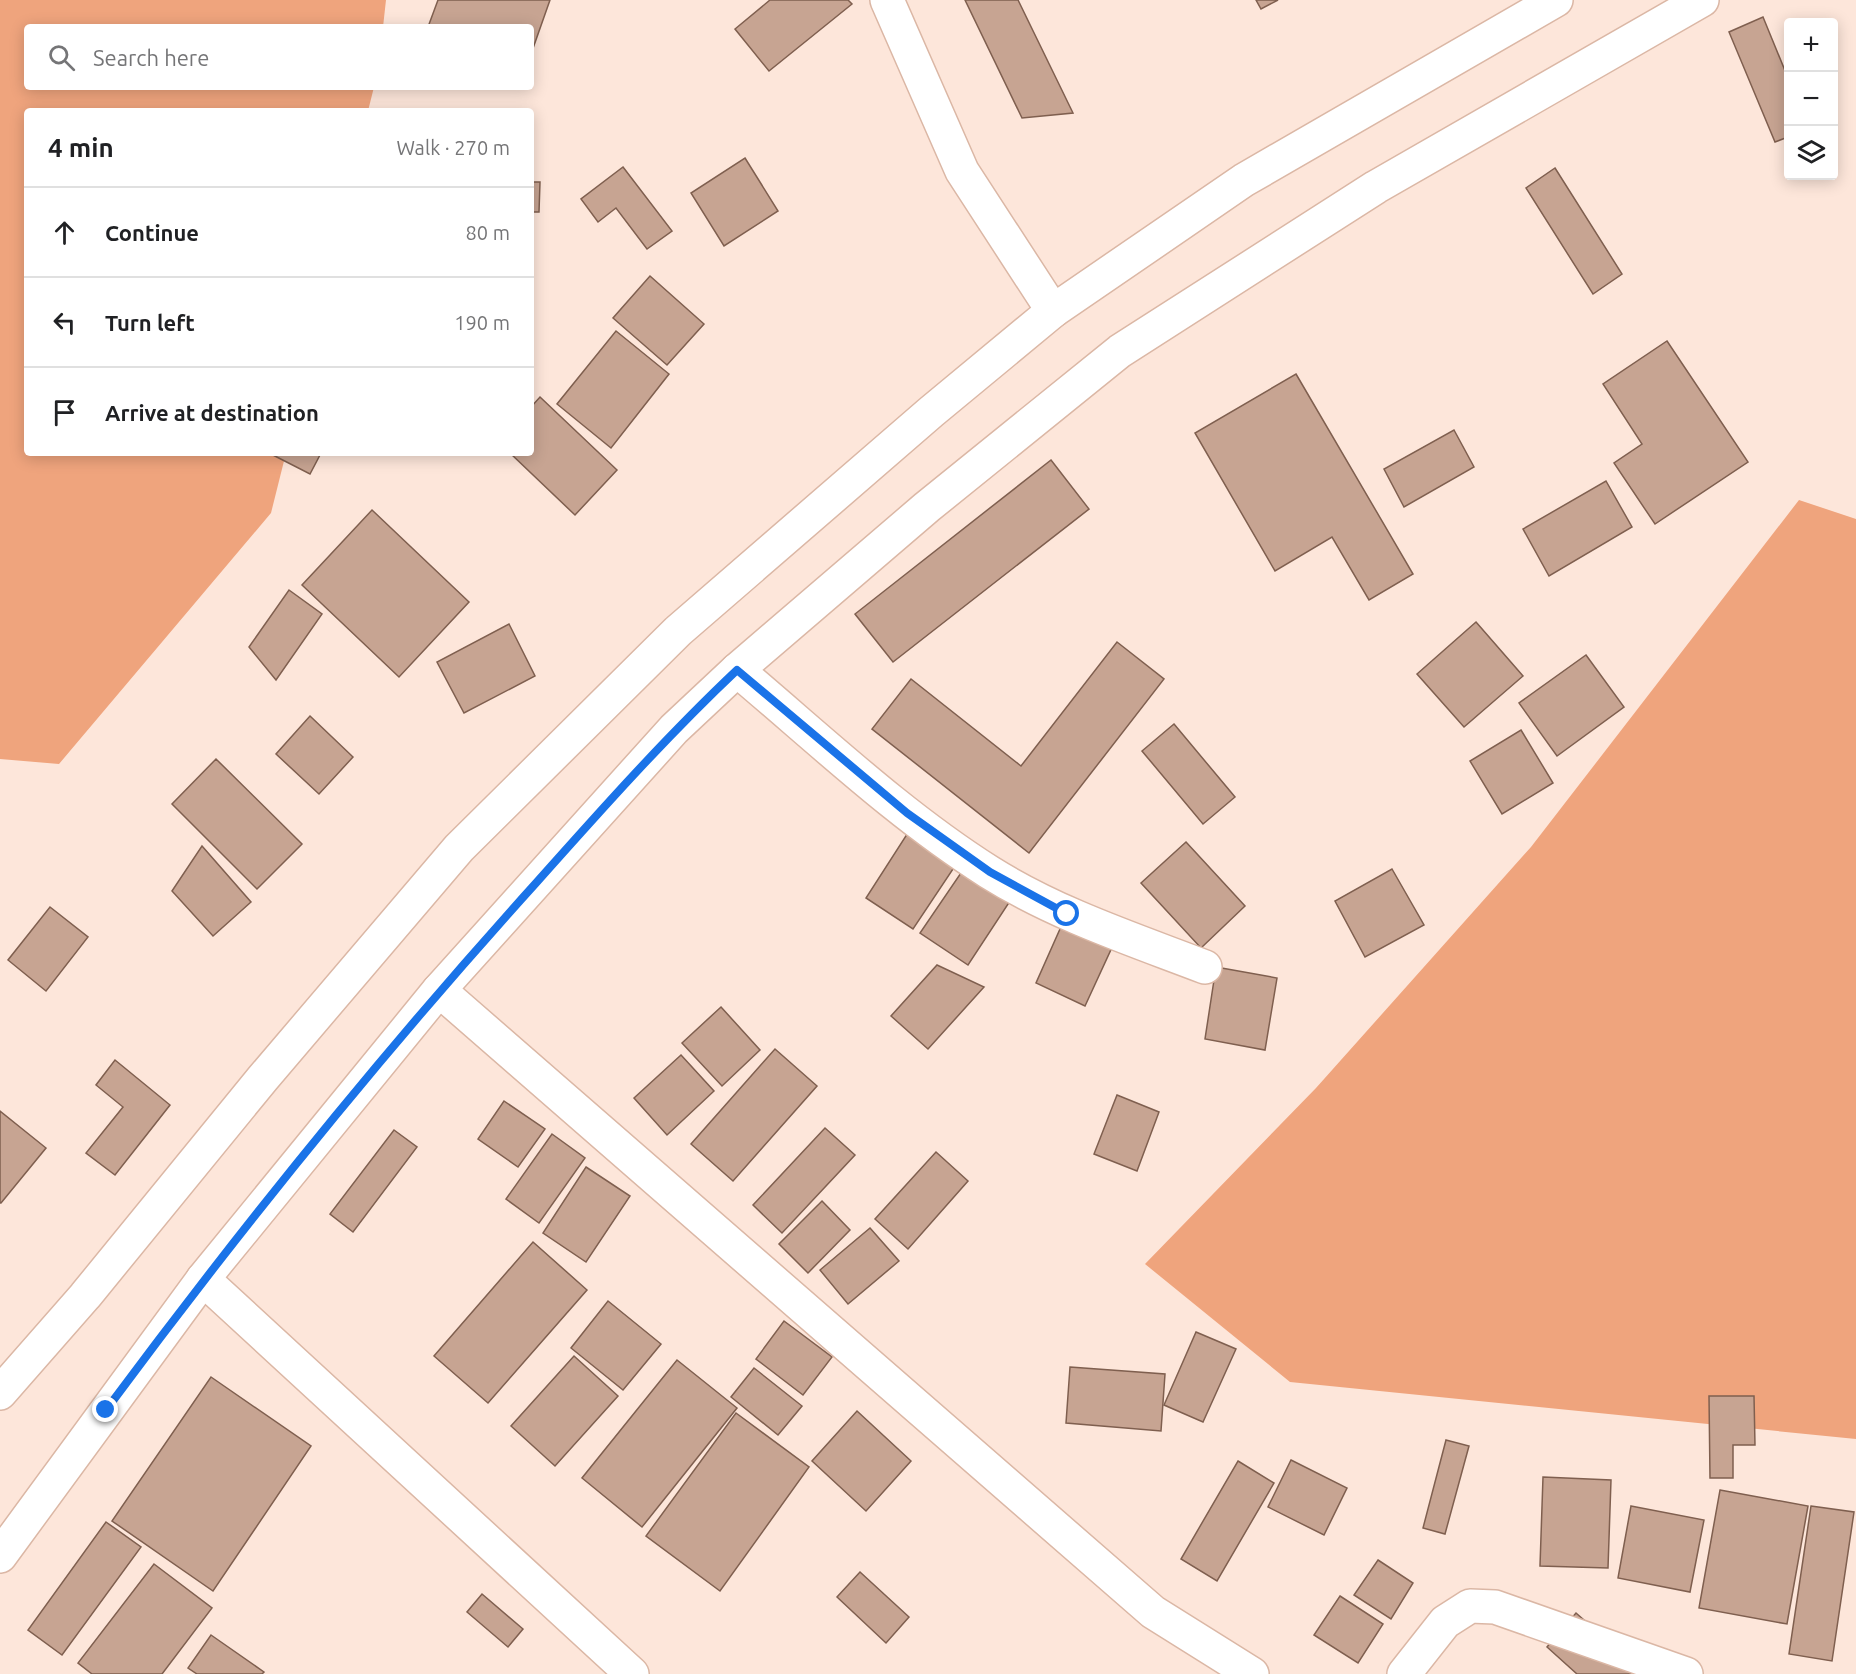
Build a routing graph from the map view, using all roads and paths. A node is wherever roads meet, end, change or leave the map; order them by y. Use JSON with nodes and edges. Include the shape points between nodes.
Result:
{"nodes":[{"id":1,"x":887,"y":0,"type":"edge"},
{"id":2,"x":1556,"y":0,"type":"edge"},
{"id":3,"x":1702,"y":0,"type":"edge"},
{"id":4,"x":1053,"y":311,"type":"junction"},
{"id":5,"x":737,"y":670,"type":"junction"},
{"id":6,"x":1205,"y":967,"type":"dead end"},
{"id":7,"x":439,"y":990,"type":"junction"},
{"id":8,"x":203,"y":1279,"type":"junction"},
{"id":9,"x":0,"y":1393,"type":"edge"},
{"id":10,"x":0,"y":1556,"type":"edge"},
{"id":11,"x":632,"y":1674,"type":"edge"},
{"id":12,"x":1252,"y":1674,"type":"edge"},
{"id":13,"x":1404,"y":1674,"type":"edge"},
{"id":14,"x":1686,"y":1674,"type":"edge"}],
"edges":[{"from":1,"to":4,"type":"street","via":[[962,171]]},
{"from":2,"to":4,"type":"street","via":[[1244,180]]},
{"from":3,"to":5,"type":"street","via":[[1376,187],[1120,351],[927,507]]},
{"from":4,"to":9,"type":"street","via":[[678,631],[459,848]]},
{"from":5,"to":6,"type":"street","via":[[907,813],[990,872],[1067,914]]},
{"from":5,"to":7,"type":"street","via":[[674,729]]},
{"from":7,"to":8,"type":"street"},
{"from":7,"to":12,"type":"street","via":[[1153,1612]]},
{"from":8,"to":10,"type":"street"},
{"from":8,"to":11,"type":"street"},
{"from":13,"to":14,"type":"street","via":[[1445,1622],[1470,1606],[1495,1607]]}]}
